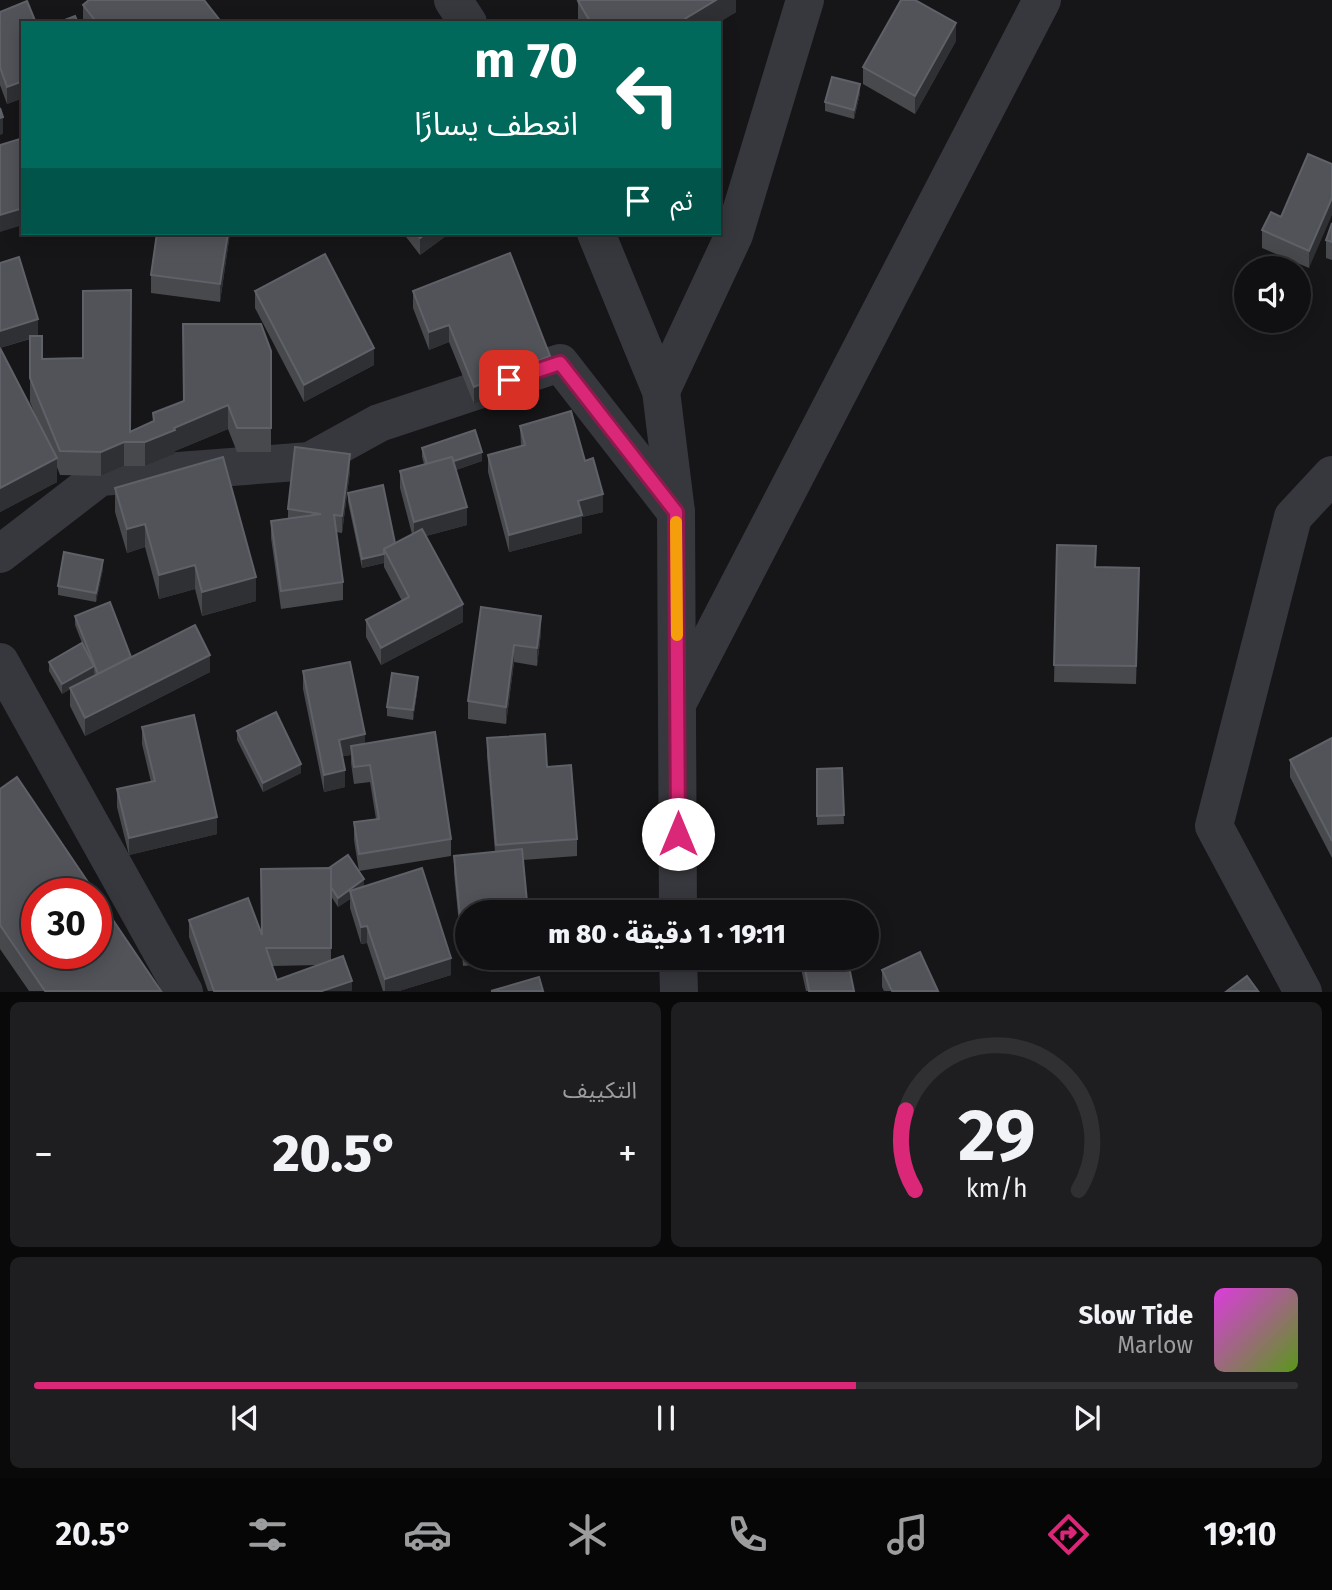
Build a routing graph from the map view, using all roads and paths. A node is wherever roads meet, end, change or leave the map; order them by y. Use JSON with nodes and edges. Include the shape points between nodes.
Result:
{"nodes":[{"id":1,"x":453,"y":0,"type":"edge"},
{"id":2,"x":805,"y":0,"type":"edge"},
{"id":3,"x":1042,"y":0,"type":"edge"},
{"id":4,"x":467,"y":21,"type":"edge"},
{"id":5,"x":597,"y":235,"type":"edge"},
{"id":6,"x":661,"y":391,"type":"junction"},
{"id":7,"x":1332,"y":475,"type":"edge"},
{"id":8,"x":676,"y":512,"type":"junction"},
{"id":9,"x":0,"y":554,"type":"edge"},
{"id":10,"x":0,"y":662,"type":"edge"},
{"id":11,"x":677,"y":704,"type":"junction"},
{"id":12,"x":14,"y":713,"type":"edge"},
{"id":13,"x":678,"y":900,"type":"edge"},
{"id":14,"x":678,"y":970,"type":"edge"},
{"id":15,"x":184,"y":992,"type":"edge"},
{"id":16,"x":678,"y":992,"type":"edge"},
{"id":17,"x":1303,"y":992,"type":"edge"}],
"edges":[{"from":1,"to":4,"type":"street"},
{"from":2,"to":6,"type":"street","via":[[734,235]]},
{"from":3,"to":11,"type":"street"},
{"from":5,"to":6,"type":"street"},
{"from":6,"to":8,"type":"street"},
{"from":7,"to":17,"type":"street","via":[[1293,517],[1214,826]]},
{"from":8,"to":9,"type":"street","via":[[560,363],[379,423],[310,461],[100,477]]},
{"from":8,"to":11,"type":"street"},
{"from":10,"to":12,"type":"street"},
{"from":11,"to":13,"type":"street"},
{"from":12,"to":15,"type":"street"},
{"from":14,"to":16,"type":"street"}]}
